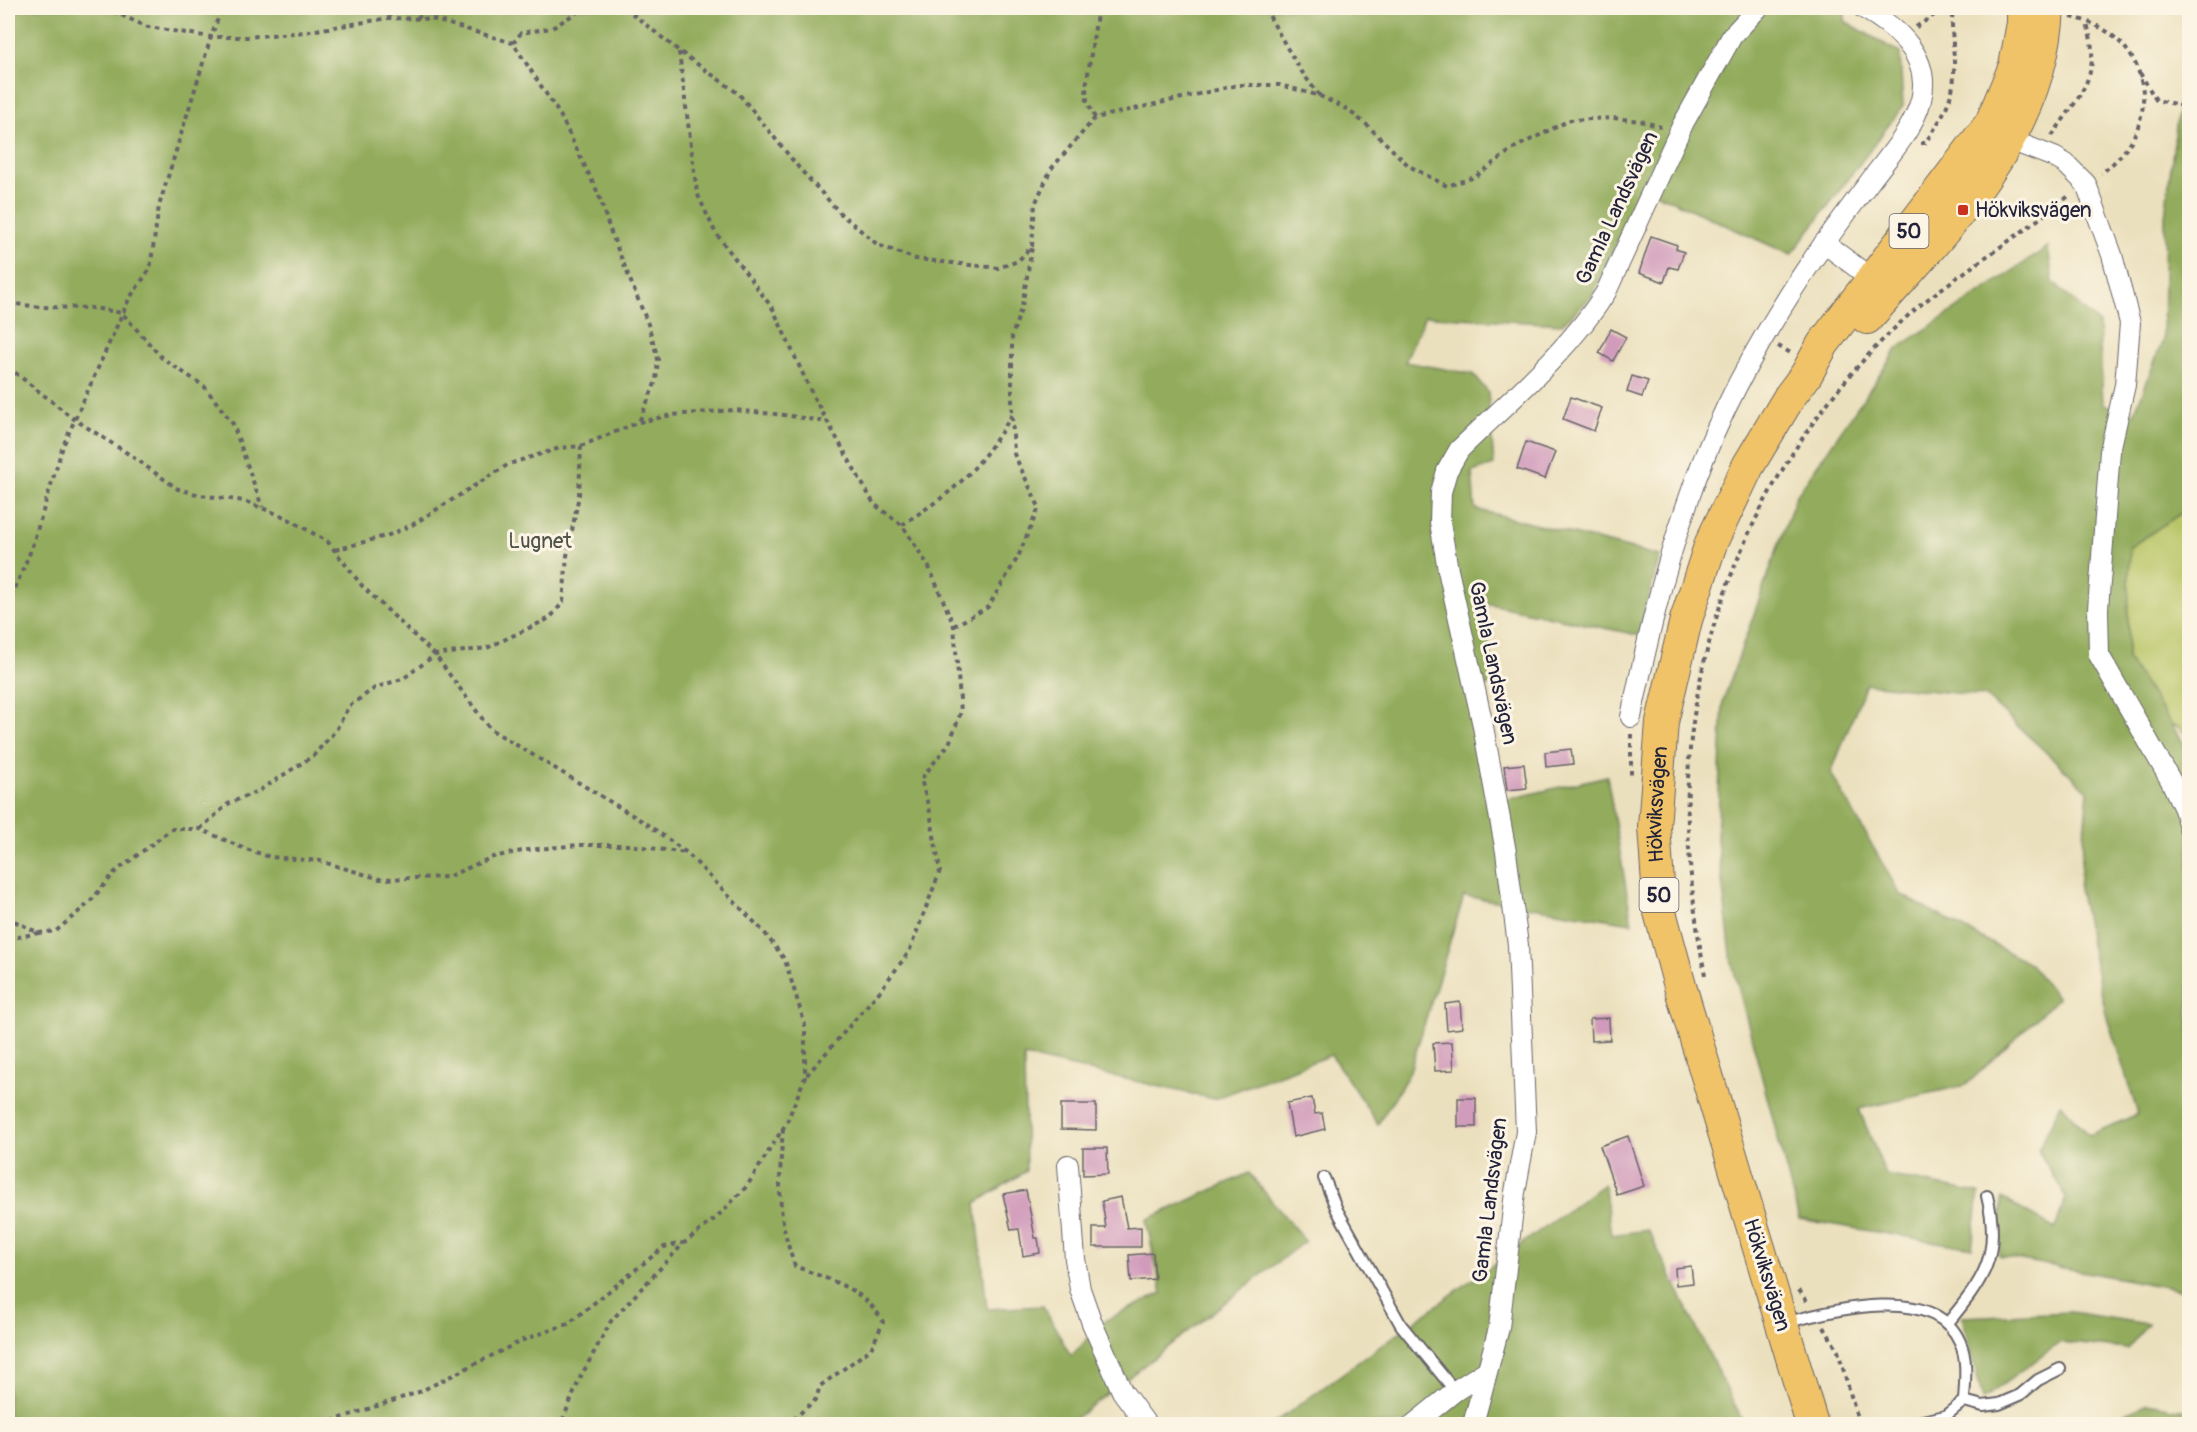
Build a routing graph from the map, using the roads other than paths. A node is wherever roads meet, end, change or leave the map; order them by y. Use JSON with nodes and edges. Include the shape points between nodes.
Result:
{"nodes":[{"id":1,"x":1758,"y":8,"type":"edge"},
{"id":2,"x":1863,"y":8,"type":"edge"},
{"id":3,"x":2023,"y":8,"type":"edge"},
{"id":4,"x":2058,"y":12,"type":"edge"},
{"id":5,"x":1999,"y":134,"type":"junction"},
{"id":6,"x":1824,"y":243,"type":"junction"},
{"id":7,"x":1881,"y":286,"type":"junction"},
{"id":8,"x":1630,"y":717,"type":"dead end"},
{"id":9,"x":2190,"y":831,"type":"edge"},
{"id":10,"x":1068,"y":1165,"type":"dead end"},
{"id":11,"x":1324,"y":1178,"type":"dead end"},
{"id":12,"x":1987,"y":1196,"type":"dead end"},
{"id":13,"x":1782,"y":1324,"type":"junction"},
{"id":14,"x":1947,"y":1324,"type":"junction"},
{"id":15,"x":2060,"y":1369,"type":"dead end"},
{"id":16,"x":1486,"y":1371,"type":"junction"},
{"id":17,"x":1455,"y":1391,"type":"junction"},
{"id":18,"x":1964,"y":1401,"type":"junction"},
{"id":19,"x":1918,"y":1422,"type":"dead end"},
{"id":20,"x":1146,"y":1425,"type":"edge"},
{"id":21,"x":1414,"y":1425,"type":"edge"},
{"id":22,"x":1473,"y":1425,"type":"edge"},
{"id":23,"x":1812,"y":1425,"type":"edge"}],
"edges":[{"from":1,"to":16,"type":"street","name":"Gamla Landsvägen","via":[[1732,36],[1678,133],[1595,310],[1577,334],[1459,450],[1441,492],[1440,522],[1448,570],[1484,732],[1518,945],[1526,1132],[1499,1328]]},
{"from":2,"to":6,"type":"street","via":[[1879,16],[1911,46],[1919,61],[1922,98],[1902,138]]},
{"from":3,"to":5,"type":"main road","name":"Hökviksvägen","number":"50"},
{"from":4,"to":5,"type":"main road","name":"Hökviksvägen","number":"50","via":[[2038,73]]},
{"from":5,"to":7,"type":"main road","name":"Hökviksvägen","number":"50","via":[[1963,210]]},
{"from":5,"to":9,"type":"street","via":[[2066,164],[2086,184],[2112,255],[2130,323],[2124,385],[2110,451],[2098,609],[2099,655],[2171,781]]},
{"from":6,"to":7,"type":"street"},
{"from":6,"to":8,"type":"street","via":[[1781,307],[1701,464],[1663,582]]},
{"from":7,"to":13,"type":"main road","name":"Hökviksvägen","number":"50","via":[[1836,352],[1806,375],[1790,396],[1748,466],[1711,543],[1686,620],[1662,722],[1654,827],[1660,912]]},
{"from":10,"to":20,"type":"street","via":[[1080,1289],[1122,1391]]},
{"from":11,"to":17,"type":"lane","via":[[1337,1210],[1401,1325]]},
{"from":12,"to":14,"type":"lane","via":[[1992,1240],[1984,1275]]},
{"from":13,"to":14,"type":"lane","via":[[1817,1314],[1879,1305],[1908,1305]]},
{"from":13,"to":23,"type":"main road","name":"Hökviksvägen","number":"50"},
{"from":14,"to":18,"type":"lane","via":[[1959,1340],[1965,1359]]},
{"from":15,"to":18,"type":"lane","via":[[1999,1404],[1983,1406]]},
{"from":16,"to":17,"type":"street"},
{"from":16,"to":22,"type":"street","name":"Gamla Landsvägen"},
{"from":17,"to":21,"type":"street"},
{"from":18,"to":19,"type":"lane","via":[[1945,1416]]}]}
